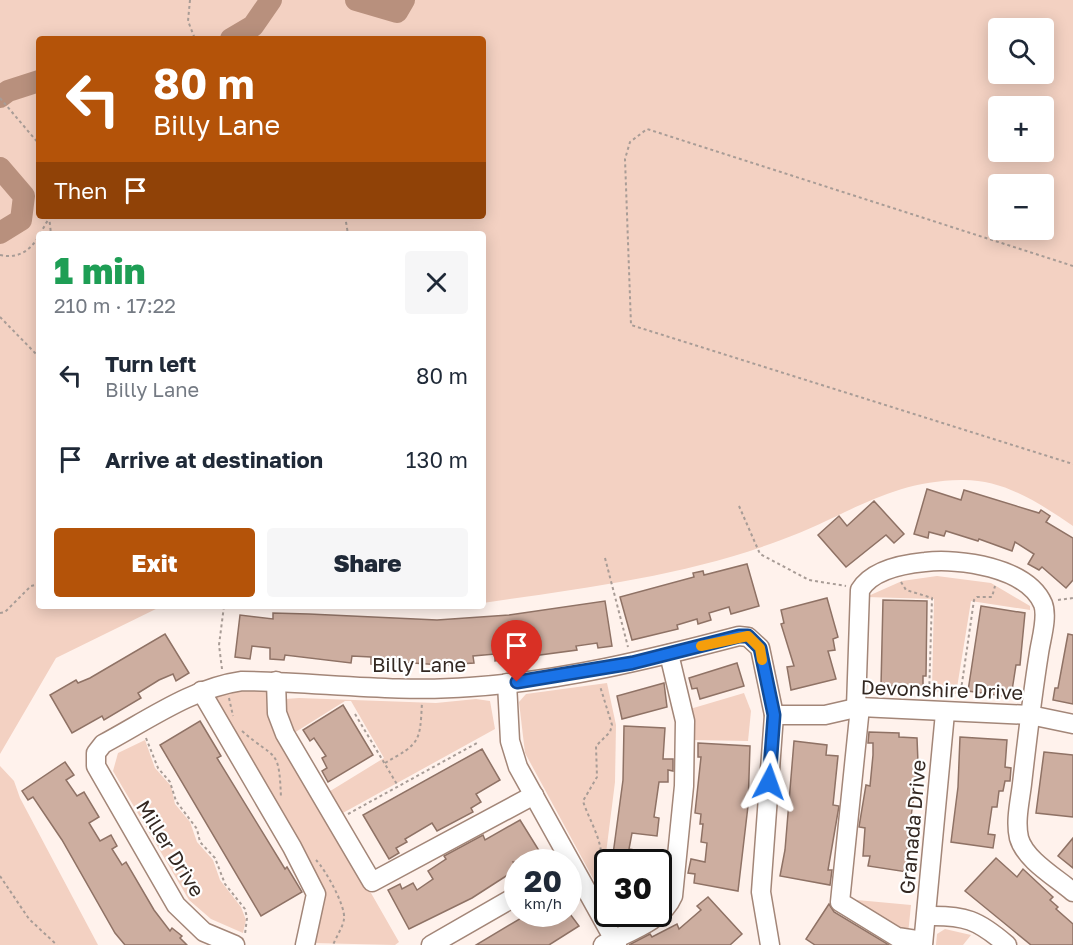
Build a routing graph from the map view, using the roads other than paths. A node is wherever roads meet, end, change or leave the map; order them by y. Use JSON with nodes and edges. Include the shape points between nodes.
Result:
{"nodes":[{"id":1,"x":669,"y":654,"type":"junction"},
{"id":2,"x":276,"y":681,"type":"junction"},
{"id":3,"x":507,"y":683,"type":"junction"},
{"id":4,"x":201,"y":691,"type":"junction"},
{"id":5,"x":858,"y":707,"type":"junction"},
{"id":6,"x":952,"y":707,"type":"junction"},
{"id":7,"x":774,"y":715,"type":"junction"},
{"id":8,"x":1030,"y":715,"type":"junction"},
{"id":9,"x":1073,"y":724,"type":"edge"},
{"id":10,"x":96,"y":753,"type":"joint"},
{"id":11,"x":534,"y":795,"type":"junction"},
{"id":12,"x":562,"y":849,"type":"edge"},
{"id":13,"x":582,"y":888,"type":"edge"},
{"id":14,"x":1073,"y":892,"type":"edge"},
{"id":15,"x":504,"y":903,"type":"edge"},
{"id":16,"x":927,"y":916,"type":"junction"},
{"id":17,"x":239,"y":941,"type":"edge"},
{"id":18,"x":611,"y":943,"type":"edge"},
{"id":19,"x":923,"y":943,"type":"edge"},
{"id":20,"x":305,"y":945,"type":"edge"},
{"id":21,"x":431,"y":945,"type":"edge"},
{"id":22,"x":770,"y":945,"type":"edge"},
{"id":23,"x":1007,"y":945,"type":"edge"}],
"edges":[{"from":1,"to":3,"type":"street","name":"Billy Lane"},
{"from":1,"to":7,"type":"street","name":"Billy Lane","via":[[748,636],[760,648]]},
{"from":1,"to":18,"type":"street","via":[[685,721],[684,786],[673,896],[668,908]]},
{"from":2,"to":3,"type":"street","name":"Billy Lane","via":[[414,689]]},
{"from":2,"to":4,"type":"street","name":"Billy Lane","via":[[242,681]]},
{"from":2,"to":11,"type":"street","via":[[277,713],[285,734],[372,882]]},
{"from":3,"to":11,"type":"street","via":[[510,741],[518,767]]},
{"from":4,"to":10,"type":"street","name":"Billy Lane","via":[[103,744]]},
{"from":4,"to":20,"type":"street","via":[[316,894]]},
{"from":5,"to":6,"type":"street","name":"Devonshire Drive"},
{"from":5,"to":7,"type":"street","name":"Devonshire Drive","via":[[825,715]]},
{"from":5,"to":8,"type":"street","via":[[860,590],[864,583],[910,563],[944,560],[990,567],[1036,592],[1043,604]]},
{"from":5,"to":19,"type":"street","via":[[840,902],[897,937]]},
{"from":6,"to":8,"type":"street","name":"Devonshire Drive"},
{"from":6,"to":16,"type":"street","name":"Granada Drive"},
{"from":7,"to":22,"type":"street","via":[[760,892]]},
{"from":8,"to":9,"type":"street","name":"Devonshire Drive"},
{"from":8,"to":14,"type":"street","via":[[1019,837],[1030,856]]},
{"from":10,"to":17,"type":"street","name":"Miller Drive","via":[[96,766],[176,905],[204,933]]},
{"from":11,"to":12,"type":"street"},
{"from":13,"to":18,"type":"street"},
{"from":15,"to":21,"type":"street"},
{"from":16,"to":19,"type":"street","name":"Granada Drive"},
{"from":16,"to":23,"type":"street","via":[[975,921]]}]}
